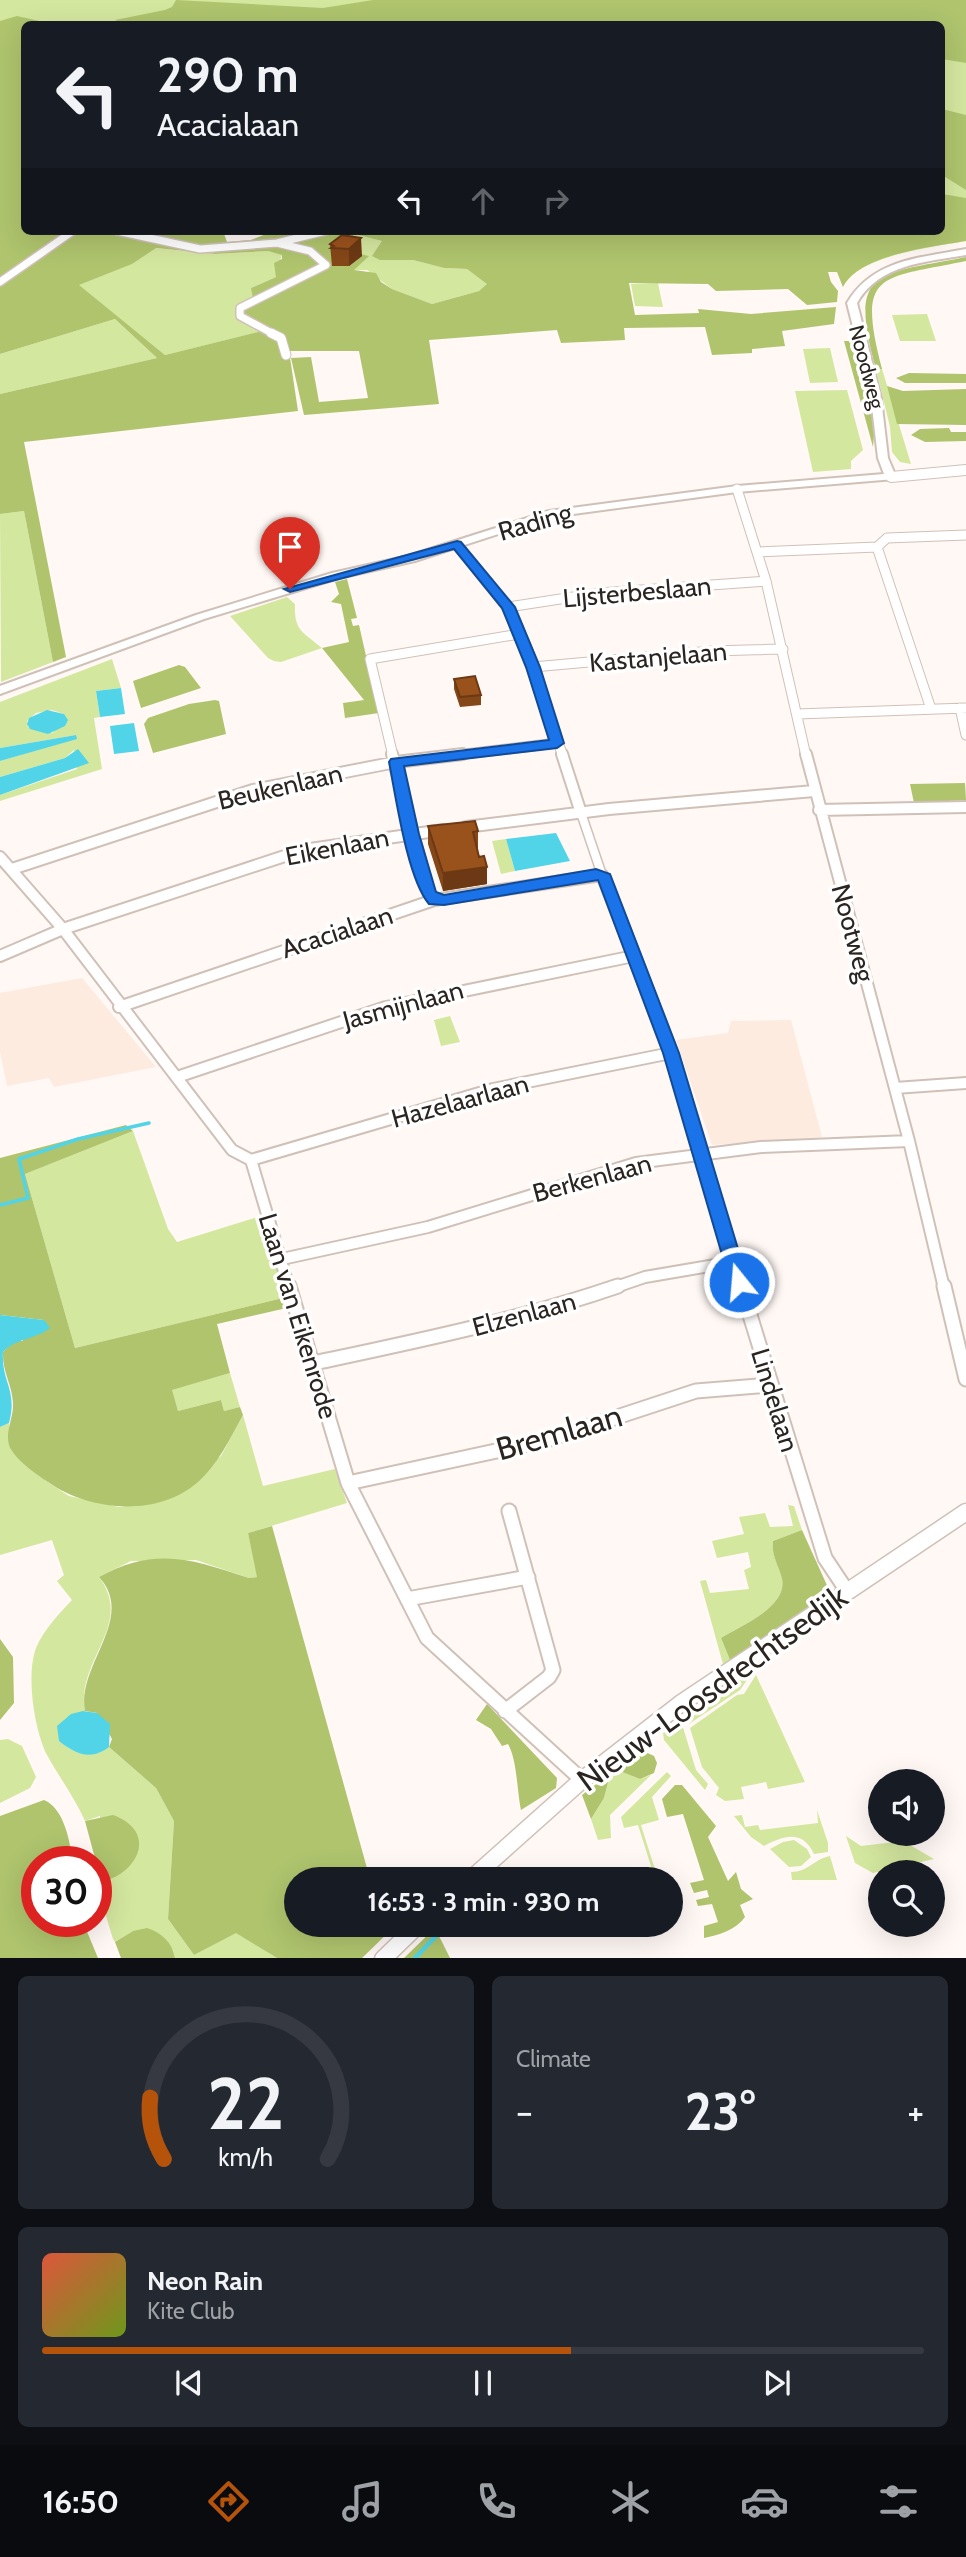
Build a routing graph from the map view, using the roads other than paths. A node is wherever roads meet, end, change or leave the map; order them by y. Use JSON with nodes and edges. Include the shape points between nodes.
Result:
{"nodes":[{"id":1,"x":67,"y":235,"type":"edge"},
{"id":2,"x":135,"y":235,"type":"edge"},
{"id":3,"x":310,"y":235,"type":"edge"},
{"id":4,"x":277,"y":243,"type":"junction"},
{"id":5,"x":966,"y":252,"type":"edge"},
{"id":6,"x":0,"y":282,"type":"edge"},
{"id":7,"x":286,"y":355,"type":"dead end"},
{"id":8,"x":966,"y":470,"type":"edge"},
{"id":9,"x":891,"y":477,"type":"junction"},
{"id":10,"x":737,"y":489,"type":"junction"},
{"id":11,"x":966,"y":535,"type":"edge"},
{"id":12,"x":457,"y":545,"type":"junction"},
{"id":13,"x":877,"y":547,"type":"junction"},
{"id":14,"x":758,"y":552,"type":"junction"},
{"id":15,"x":766,"y":581,"type":"junction"},
{"id":16,"x":508,"y":607,"type":"junction"},
{"id":17,"x":519,"y":634,"type":"junction"},
{"id":18,"x":783,"y":649,"type":"junction"},
{"id":19,"x":533,"y":667,"type":"junction"},
{"id":20,"x":0,"y":690,"type":"edge"},
{"id":21,"x":963,"y":708,"type":"edge"},
{"id":22,"x":932,"y":709,"type":"junction"},
{"id":23,"x":797,"y":714,"type":"junction"},
{"id":24,"x":966,"y":735,"type":"edge"},
{"id":25,"x":557,"y":743,"type":"junction"},
{"id":26,"x":396,"y":762,"type":"junction"},
{"id":27,"x":814,"y":791,"type":"junction"},
{"id":28,"x":966,"y":807,"type":"edge"},
{"id":29,"x":819,"y":810,"type":"junction"},
{"id":30,"x":581,"y":813,"type":"junction"},
{"id":31,"x":411,"y":834,"type":"junction"},
{"id":32,"x":0,"y":857,"type":"edge"},
{"id":33,"x":12,"y":869,"type":"junction"},
{"id":34,"x":602,"y":875,"type":"junction"},
{"id":35,"x":434,"y":900,"type":"junction"},
{"id":36,"x":63,"y":929,"type":"junction"},
{"id":37,"x":0,"y":956,"type":"edge"},
{"id":38,"x":634,"y":956,"type":"junction"},
{"id":39,"x":119,"y":1007,"type":"junction"},
{"id":40,"x":671,"y":1053,"type":"junction"},
{"id":41,"x":177,"y":1077,"type":"junction"},
{"id":42,"x":966,"y":1083,"type":"edge"},
{"id":43,"x":895,"y":1088,"type":"junction"},
{"id":44,"x":909,"y":1141,"type":"junction"},
{"id":45,"x":702,"y":1154,"type":"junction"},
{"id":46,"x":251,"y":1160,"type":"junction"},
{"id":47,"x":282,"y":1259,"type":"junction"},
{"id":48,"x":733,"y":1262,"type":"junction"},
{"id":49,"x":314,"y":1363,"type":"junction"},
{"id":50,"x":966,"y":1379,"type":"edge"},
{"id":51,"x":771,"y":1385,"type":"junction"},
{"id":52,"x":348,"y":1483,"type":"junction"},
{"id":53,"x":509,"y":1511,"type":"dead end"},
{"id":54,"x":966,"y":1512,"type":"edge"},
{"id":55,"x":527,"y":1577,"type":"junction"},
{"id":56,"x":847,"y":1591,"type":"junction"},
{"id":57,"x":407,"y":1599,"type":"junction"},
{"id":58,"x":505,"y":1711,"type":"junction"},
{"id":59,"x":582,"y":1780,"type":"junction"},
{"id":60,"x":485,"y":1867,"type":"edge"},
{"id":61,"x":405,"y":1937,"type":"edge"},
{"id":62,"x":383,"y":1958,"type":"edge"}],
"edges":[{"from":1,"to":6,"type":"street"},
{"from":2,"to":4,"type":"street","via":[[200,249]]},
{"from":3,"to":4,"type":"street"},
{"from":4,"to":7,"type":"street","via":[[310,251],[326,265],[240,308],[240,316],[281,338]]},
{"from":5,"to":9,"type":"main road","name":"Noodweg","via":[[888,270],[866,281],[852,303],[876,398],[883,458]]},
{"from":8,"to":9,"type":"street","name":"Rading"},
{"from":9,"to":10,"type":"main road","name":"Rading"},
{"from":10,"to":12,"type":"main road","name":"Rading","via":[[548,514]]},
{"from":10,"to":14,"type":"street","name":"Nootweg"},
{"from":11,"to":13,"type":"street","via":[[887,538]]},
{"from":12,"to":16,"type":"street","name":"Lindelaan"},
{"from":12,"to":20,"type":"main road","name":"Rading","via":[[336,575],[200,617]]},
{"from":13,"to":14,"type":"street"},
{"from":13,"to":22,"type":"street"},
{"from":14,"to":15,"type":"street","name":"Nootweg"},
{"from":15,"to":16,"type":"street","name":"Lijsterbeslaan","via":[[599,593]]},
{"from":15,"to":18,"type":"street","name":"Nootweg"},
{"from":16,"to":17,"type":"street","name":"Lindelaan"},
{"from":17,"to":19,"type":"street","name":"Lindelaan"},
{"from":17,"to":26,"type":"street","via":[[370,659]]},
{"from":18,"to":19,"type":"street","name":"Kastanjelaan"},
{"from":18,"to":23,"type":"street","name":"Nootweg"},
{"from":19,"to":25,"type":"street","name":"Lindelaan"},
{"from":21,"to":22,"type":"street"},
{"from":21,"to":24,"type":"street"},
{"from":22,"to":23,"type":"street"},
{"from":23,"to":27,"type":"street","name":"Nootweg"},
{"from":25,"to":26,"type":"street","name":"Beukenlaan"},
{"from":25,"to":30,"type":"street","name":"Lindelaan"},
{"from":26,"to":31,"type":"street"},
{"from":26,"to":33,"type":"street","name":"Beukenlaan","via":[[253,790]]},
{"from":27,"to":29,"type":"street","name":"Nootweg"},
{"from":27,"to":30,"type":"street","name":"Eikenlaan"},
{"from":28,"to":29,"type":"street"},
{"from":29,"to":43,"type":"street","name":"Nootweg"},
{"from":30,"to":31,"type":"street","name":"Eikenlaan"},
{"from":30,"to":34,"type":"street","name":"Lindelaan"},
{"from":31,"to":35,"type":"street"},
{"from":31,"to":36,"type":"street","name":"Eikenlaan","via":[[322,845]]},
{"from":32,"to":33,"type":"street"},
{"from":33,"to":36,"type":"street"},
{"from":34,"to":35,"type":"street","name":"Acacialaan"},
{"from":34,"to":38,"type":"street","name":"Lindelaan"},
{"from":35,"to":39,"type":"street","name":"Acacialaan"},
{"from":36,"to":37,"type":"street","name":"Eikenlaan"},
{"from":36,"to":39,"type":"street"},
{"from":38,"to":40,"type":"street","name":"Lindelaan"},
{"from":38,"to":41,"type":"street","name":"Jasmijnlaan","via":[[386,1007]]},
{"from":39,"to":41,"type":"street"},
{"from":40,"to":45,"type":"street","name":"Lindelaan"},
{"from":40,"to":46,"type":"street","name":"Hazelaarlaan","via":[[493,1089]]},
{"from":41,"to":46,"type":"street","via":[[232,1150]]},
{"from":42,"to":43,"type":"street"},
{"from":43,"to":44,"type":"street","name":"Nootweg"},
{"from":44,"to":45,"type":"street","name":"Berkenlaan"},
{"from":44,"to":50,"type":"street","name":"Nootweg"},
{"from":45,"to":47,"type":"street","name":"Berkenlaan","via":[[612,1168],[428,1227]]},
{"from":45,"to":48,"type":"street","name":"Lindelaan"},
{"from":46,"to":47,"type":"street","name":"Laan van Eikenrode"},
{"from":47,"to":49,"type":"street","name":"Laan van Eikenrode"},
{"from":48,"to":49,"type":"street","name":"Elzenlaan","via":[[645,1277],[560,1306],[433,1339]]},
{"from":48,"to":51,"type":"street","name":"Lindelaan"},
{"from":49,"to":52,"type":"street","name":"Laan van Eikenrode"},
{"from":51,"to":52,"type":"street","name":"Bremlaan","via":[[696,1391],[547,1440]]},
{"from":51,"to":56,"type":"street","name":"Lindelaan","via":[[825,1558]]},
{"from":52,"to":57,"type":"street","name":"Laan van Eikenrode"},
{"from":53,"to":55,"type":"street"},
{"from":54,"to":56,"type":"street","name":"Nieuw-Loosdrechtsedijk"},
{"from":55,"to":57,"type":"street"},
{"from":55,"to":58,"type":"street","via":[[553,1670]]},
{"from":56,"to":59,"type":"street","name":"Nieuw-Loosdrechtsedijk","via":[[680,1704]]},
{"from":57,"to":58,"type":"street","name":"Laan van Eikenrode","via":[[427,1638]]},
{"from":58,"to":59,"type":"street","name":"Laan van Eikenrode"},
{"from":59,"to":60,"type":"street","name":"Nieuw-Loosdrechtsedijk"},
{"from":61,"to":62,"type":"street"}]}
